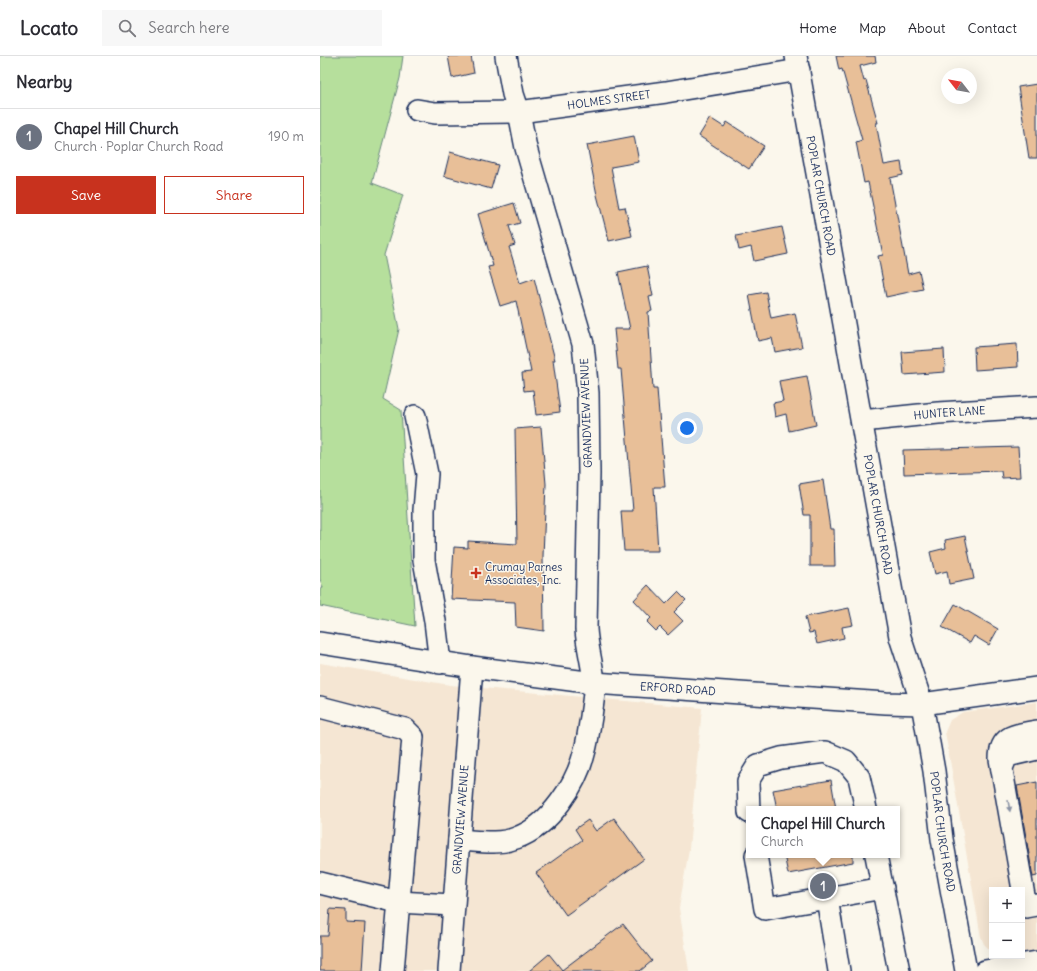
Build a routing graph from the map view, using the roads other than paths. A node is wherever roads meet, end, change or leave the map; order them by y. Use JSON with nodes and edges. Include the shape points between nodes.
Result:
{"nodes":[{"id":1,"x":506,"y":56,"type":"edge"},
{"id":2,"x":798,"y":63,"type":"edge"},
{"id":3,"x":418,"y":110,"type":"dead end"},
{"id":4,"x":519,"y":112,"type":"junction"},
{"id":5,"x":1037,"y":407,"type":"edge"},
{"id":6,"x":415,"y":416,"type":"dead end"},
{"id":7,"x":862,"y":421,"type":"junction"},
{"id":8,"x":320,"y":643,"type":"edge"},
{"id":9,"x":440,"y":663,"type":"junction"},
{"id":10,"x":472,"y":668,"type":"junction"},
{"id":11,"x":594,"y":683,"type":"junction"},
{"id":12,"x":1037,"y":688,"type":"edge"},
{"id":13,"x":922,"y":704,"type":"junction"},
{"id":14,"x":320,"y":707,"type":"edge"},
{"id":15,"x":1037,"y":731,"type":"edge"},
{"id":16,"x":1037,"y":749,"type":"edge"},
{"id":17,"x":1002,"y":768,"type":"junction"},
{"id":18,"x":749,"y":806,"type":"edge"},
{"id":19,"x":865,"y":806,"type":"edge"},
{"id":20,"x":459,"y":840,"type":"junction"},
{"id":21,"x":756,"y":858,"type":"edge"},
{"id":22,"x":877,"y":858,"type":"edge"},
{"id":23,"x":320,"y":883,"type":"edge"},
{"id":24,"x":883,"y":888,"type":"junction"},
{"id":25,"x":827,"y":898,"type":"junction"},
{"id":26,"x":398,"y":902,"type":"junction"},
{"id":27,"x":453,"y":905,"type":"junction"},
{"id":28,"x":1036,"y":906,"type":"edge"},
{"id":29,"x":1037,"y":962,"type":"edge"},
{"id":30,"x":393,"y":971,"type":"edge"},
{"id":31,"x":448,"y":971,"type":"edge"},
{"id":32,"x":839,"y":971,"type":"edge"},
{"id":33,"x":898,"y":971,"type":"edge"},
{"id":34,"x":966,"y":971,"type":"edge"},
{"id":35,"x":985,"y":971,"type":"edge"}],
"edges":[{"from":1,"to":4,"type":"street","name":"GRANDVIEW AVENUE"},
{"from":2,"to":4,"type":"street","name":"HOLMES STREET","via":[[666,92]]},
{"from":2,"to":7,"type":"street","name":"POPLAR CHURCH ROAD"},
{"from":3,"to":4,"type":"street","name":"HOLMES STREET","via":[[435,113]]},
{"from":4,"to":11,"type":"street","name":"GRANDVIEW AVENUE","via":[[526,148],[583,344],[588,393],[589,474],[586,629]]},
{"from":5,"to":7,"type":"street","name":"HUNTER LANE","via":[[938,412]]},
{"from":6,"to":9,"type":"street","via":[[427,474],[424,560]]},
{"from":7,"to":13,"type":"street","name":"POPLAR CHURCH ROAD","via":[[900,636]]},
{"from":8,"to":9,"type":"street","name":"ERFORD ROAD"},
{"from":9,"to":10,"type":"street","name":"ERFORD ROAD"},
{"from":10,"to":11,"type":"street","name":"ERFORD ROAD"},
{"from":10,"to":20,"type":"street","name":"GRANDVIEW AVENUE"},
{"from":11,"to":13,"type":"street","name":"ERFORD ROAD"},
{"from":11,"to":20,"type":"street","name":"GRANDVIEW AVENUE","via":[[589,728],[578,772],[549,814],[531,831],[516,839],[501,842]]},
{"from":12,"to":13,"type":"street","name":"ERFORD ROAD"},
{"from":13,"to":34,"type":"street","name":"POPLAR CHURCH ROAD","via":[[942,839]]},
{"from":14,"to":26,"type":"street","via":[[405,729],[413,737]]},
{"from":15,"to":17,"type":"street","via":[[1011,736],[1007,740],[1000,753]]},
{"from":16,"to":17,"type":"street","via":[[1007,756]]},
{"from":17,"to":28,"type":"street","one_way":true,"via":[[1026,907]]},
{"from":18,"to":19,"type":"street","via":[[748,781],[758,765],[781,758],[826,752],[846,761],[859,778]]},
{"from":20,"to":27,"type":"street","name":"GRANDVIEW AVENUE"},
{"from":21,"to":25,"type":"street","via":[[765,909]]},
{"from":22,"to":24,"type":"street"},
{"from":23,"to":26,"type":"street"},
{"from":24,"to":25,"type":"street"},
{"from":24,"to":33,"type":"street"},
{"from":25,"to":32,"type":"street"},
{"from":26,"to":27,"type":"street"},
{"from":26,"to":30,"type":"street"},
{"from":27,"to":31,"type":"street","name":"GRANDVIEW AVENUE"},
{"from":29,"to":35,"type":"street"}]}
